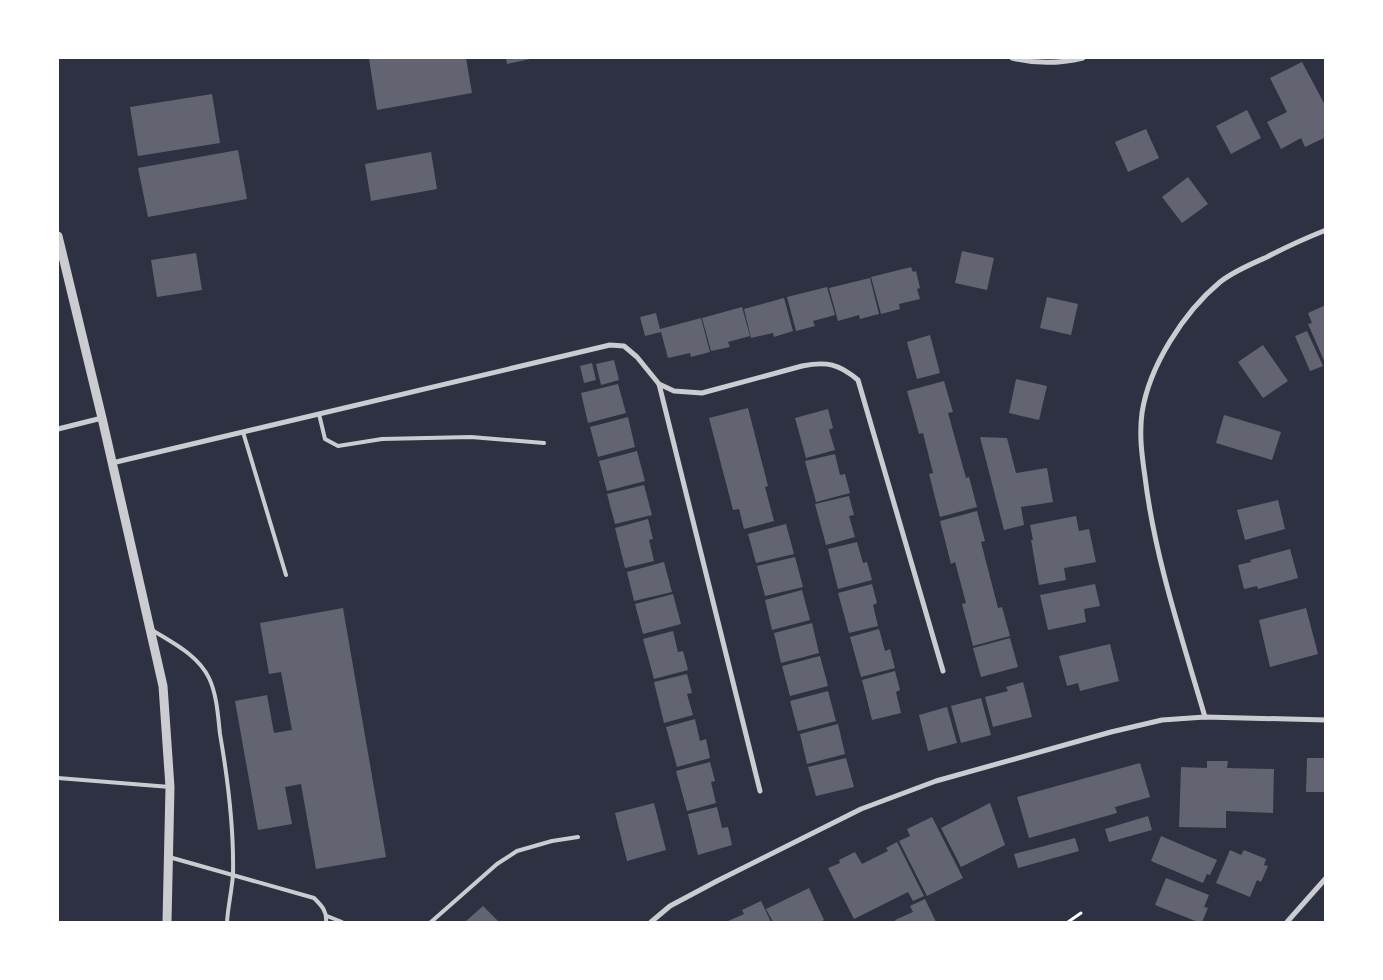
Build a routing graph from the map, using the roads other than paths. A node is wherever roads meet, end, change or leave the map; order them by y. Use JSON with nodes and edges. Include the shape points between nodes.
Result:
{"nodes":[{"id":1,"x":1012,"y":58,"type":"edge"},
{"id":2,"x":1083,"y":58,"type":"edge"},
{"id":3,"x":1326,"y":230,"type":"edge"},
{"id":4,"x":58,"y":236,"type":"edge"},
{"id":5,"x":659,"y":384,"type":"junction"},
{"id":6,"x":319,"y":414,"type":"junction"},
{"id":7,"x":102,"y":418,"type":"junction"},
{"id":8,"x":58,"y":429,"type":"edge"},
{"id":9,"x":243,"y":432,"type":"junction"},
{"id":10,"x":544,"y":443,"type":"dead end"},
{"id":11,"x":112,"y":463,"type":"junction"},
{"id":12,"x":286,"y":575,"type":"dead end"},
{"id":13,"x":150,"y":629,"type":"junction"},
{"id":14,"x":943,"y":671,"type":"dead end"},
{"id":15,"x":1205,"y":716,"type":"junction"},
{"id":16,"x":1326,"y":720,"type":"edge"},
{"id":17,"x":58,"y":778,"type":"edge"},
{"id":18,"x":170,"y":787,"type":"junction"},
{"id":19,"x":760,"y":791,"type":"dead end"},
{"id":20,"x":578,"y":837,"type":"dead end"},
{"id":21,"x":169,"y":857,"type":"junction"},
{"id":22,"x":233,"y":874,"type":"junction"},
{"id":23,"x":1326,"y":878,"type":"edge"},
{"id":24,"x":327,"y":916,"type":"junction"},
{"id":25,"x":227,"y":921,"type":"edge"},
{"id":26,"x":167,"y":922,"type":"edge"},
{"id":27,"x":233,"y":922,"type":"edge"},
{"id":28,"x":326,"y":922,"type":"edge"},
{"id":29,"x":342,"y":922,"type":"edge"},
{"id":30,"x":431,"y":922,"type":"edge"},
{"id":31,"x":651,"y":922,"type":"edge"},
{"id":32,"x":1287,"y":922,"type":"edge"}],
"edges":[{"from":1,"to":2,"type":"street","via":[[1047,63]]},
{"from":3,"to":15,"type":"street","via":[[1242,268],[1201,300],[1176,332],[1152,376],[1142,413],[1141,442],[1149,510],[1168,590]]},
{"from":4,"to":7,"type":"street"},
{"from":5,"to":6,"type":"street","via":[[624,346],[610,345]]},
{"from":5,"to":14,"type":"street","via":[[674,390],[702,393],[817,362],[846,370],[858,380]]},
{"from":5,"to":19,"type":"street"},
{"from":6,"to":9,"type":"street"},
{"from":6,"to":10,"type":"lane","via":[[325,439],[338,446],[382,439],[461,437]]},
{"from":7,"to":8,"type":"street"},
{"from":7,"to":11,"type":"street"},
{"from":9,"to":11,"type":"street"},
{"from":9,"to":12,"type":"lane"},
{"from":11,"to":13,"type":"street"},
{"from":13,"to":18,"type":"street","via":[[163,686]]},
{"from":13,"to":22,"type":"lane","via":[[190,654],[209,678],[228,779]]},
{"from":15,"to":16,"type":"street"},
{"from":15,"to":31,"type":"street","via":[[1162,720],[1111,732],[936,781],[869,806],[709,885],[670,906]]},
{"from":17,"to":18,"type":"lane"},
{"from":18,"to":21,"type":"street"},
{"from":20,"to":30,"type":"lane","via":[[517,850]]},
{"from":21,"to":22,"type":"lane"},
{"from":21,"to":26,"type":"street"},
{"from":22,"to":24,"type":"lane","via":[[314,898]]},
{"from":22,"to":25,"type":"lane"},
{"from":23,"to":32,"type":"street"},
{"from":24,"to":28,"type":"lane"},
{"from":24,"to":29,"type":"lane"},
{"from":25,"to":27,"type":"lane"}]}
